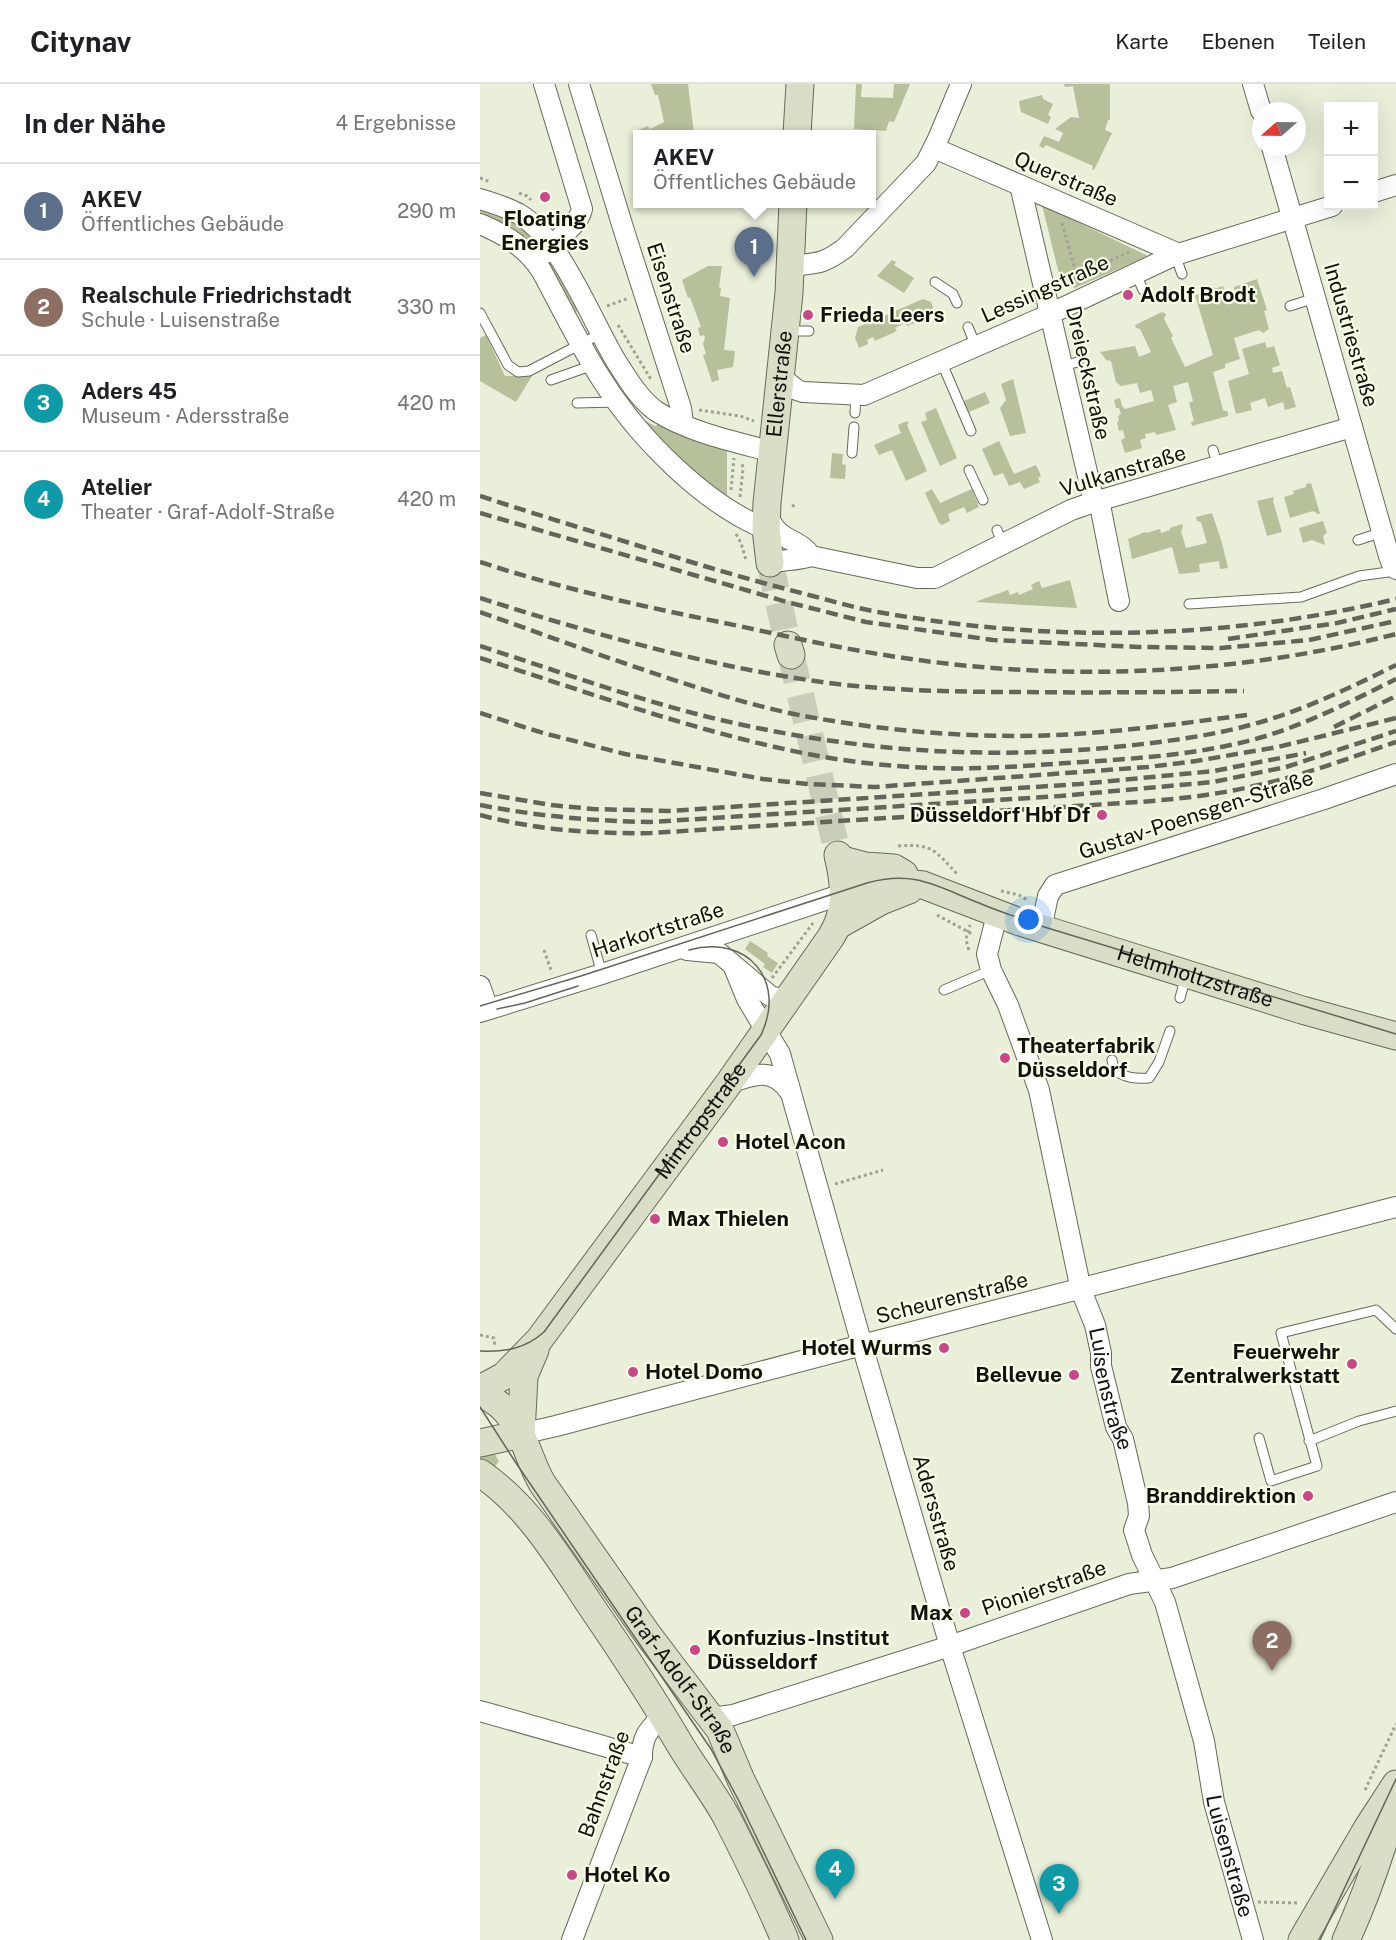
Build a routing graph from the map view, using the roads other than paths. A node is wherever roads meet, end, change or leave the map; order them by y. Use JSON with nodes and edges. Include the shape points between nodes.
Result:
{"nodes":[{"id":1,"x":544,"y":84,"type":"edge"},
{"id":2,"x":579,"y":84,"type":"edge"},
{"id":3,"x":800,"y":84,"type":"edge"},
{"id":4,"x":961,"y":84,"type":"edge"},
{"id":5,"x":1253,"y":84,"type":"edge"},
{"id":6,"x":1258,"y":102,"type":"edge"},
{"id":7,"x":797,"y":130,"type":"edge"},
{"id":8,"x":934,"y":148,"type":"junction"},
{"id":9,"x":1275,"y":156,"type":"edge"},
{"id":10,"x":1020,"y":185,"type":"junction"},
{"id":11,"x":1396,"y":185,"type":"edge"},
{"id":12,"x":1378,"y":191,"type":"edge"},
{"id":13,"x":480,"y":199,"type":"edge"},
{"id":14,"x":793,"y":208,"type":"edge"},
{"id":15,"x":1324,"y":208,"type":"edge"},
{"id":16,"x":1292,"y":218,"type":"junction"},
{"id":17,"x":480,"y":224,"type":"edge"},
{"id":18,"x":551,"y":244,"type":"junction"},
{"id":19,"x":1177,"y":255,"type":"junction"},
{"id":20,"x":538,"y":265,"type":"junction"},
{"id":21,"x":790,"y":267,"type":"junction"},
{"id":22,"x":1182,"y":274,"type":"dead end"},
{"id":23,"x":935,"y":282,"type":"dead end"},
{"id":24,"x":1315,"y":298,"type":"junction"},
{"id":25,"x":957,"y":303,"type":"dead end"},
{"id":26,"x":1290,"y":306,"type":"dead end"},
{"id":27,"x":480,"y":313,"type":"edge"},
{"id":28,"x":1050,"y":313,"type":"junction"},
{"id":29,"x":968,"y":327,"type":"dead end"},
{"id":30,"x":600,"y":334,"type":"junction"},
{"id":31,"x":581,"y":344,"type":"junction"},
{"id":32,"x":976,"y":346,"type":"junction"},
{"id":33,"x":941,"y":362,"type":"junction"},
{"id":34,"x":618,"y":363,"type":"junction"},
{"id":35,"x":593,"y":365,"type":"junction"},
{"id":36,"x":781,"y":377,"type":"junction"},
{"id":37,"x":551,"y":380,"type":"dead end"},
{"id":38,"x":617,"y":402,"type":"junction"},
{"id":39,"x":577,"y":403,"type":"dead end"},
{"id":40,"x":682,"y":416,"type":"junction"},
{"id":41,"x":854,"y":427,"type":"dead end"},
{"id":42,"x":1352,"y":427,"type":"junction"},
{"id":43,"x":971,"y":431,"type":"dead end"},
{"id":44,"x":773,"y":452,"type":"junction"},
{"id":45,"x":852,"y":453,"type":"dead end"},
{"id":46,"x":969,"y":470,"type":"dead end"},
{"id":47,"x":983,"y":500,"type":"dead end"},
{"id":48,"x":1096,"y":501,"type":"junction"},
{"id":49,"x":766,"y":522,"type":"junction"},
{"id":50,"x":1383,"y":532,"type":"junction"},
{"id":51,"x":1358,"y":540,"type":"dead end"},
{"id":52,"x":811,"y":556,"type":"junction"},
{"id":53,"x":758,"y":561,"type":"joint"},
{"id":54,"x":1396,"y":570,"type":"edge"},
{"id":55,"x":1119,"y":601,"type":"dead end"},
{"id":56,"x":1189,"y":604,"type":"dead end"},
{"id":57,"x":1396,"y":774,"type":"edge"},
{"id":58,"x":923,"y":885,"type":"junction"},
{"id":59,"x":843,"y":894,"type":"junction"},
{"id":60,"x":995,"y":902,"type":"junction"},
{"id":61,"x":829,"y":920,"type":"junction"},
{"id":62,"x":1041,"y":929,"type":"junction"},
{"id":63,"x":591,"y":935,"type":"dead end"},
{"id":64,"x":676,"y":950,"type":"junction"},
{"id":65,"x":734,"y":967,"type":"junction"},
{"id":66,"x":991,"y":970,"type":"junction"},
{"id":67,"x":602,"y":974,"type":"junction"},
{"id":68,"x":480,"y":986,"type":"edge"},
{"id":69,"x":779,"y":989,"type":"junction"},
{"id":70,"x":944,"y":990,"type":"dead end"},
{"id":71,"x":484,"y":1011,"type":"edge"},
{"id":72,"x":766,"y":1030,"type":"junction"},
{"id":73,"x":1170,"y":1031,"type":"dead end"},
{"id":74,"x":1396,"y":1036,"type":"edge"},
{"id":75,"x":1112,"y":1060,"type":"dead end"},
{"id":76,"x":729,"y":1083,"type":"junction"},
{"id":77,"x":793,"y":1097,"type":"junction"},
{"id":78,"x":1396,"y":1208,"type":"edge"},
{"id":79,"x":1081,"y":1290,"type":"junction"},
{"id":80,"x":1396,"y":1329,"type":"edge"},
{"id":81,"x":539,"y":1340,"type":"junction"},
{"id":82,"x":862,"y":1345,"type":"junction"},
{"id":83,"x":483,"y":1385,"type":"edge"},
{"id":84,"x":523,"y":1388,"type":"joint"},
{"id":85,"x":1396,"y":1411,"type":"edge"},
{"id":86,"x":521,"y":1434,"type":"junction"},
{"id":87,"x":1259,"y":1438,"type":"dead end"},
{"id":88,"x":1309,"y":1441,"type":"junction"},
{"id":89,"x":480,"y":1443,"type":"edge"},
{"id":90,"x":480,"y":1473,"type":"edge"},
{"id":91,"x":1396,"y":1502,"type":"edge"},
{"id":92,"x":1154,"y":1580,"type":"junction"},
{"id":93,"x":950,"y":1646,"type":"junction"},
{"id":94,"x":480,"y":1711,"type":"edge"},
{"id":95,"x":708,"y":1713,"type":"junction"},
{"id":96,"x":663,"y":1715,"type":"junction"},
{"id":97,"x":642,"y":1757,"type":"junction"},
{"id":98,"x":1396,"y":1784,"type":"edge"},
{"id":99,"x":1396,"y":1798,"type":"edge"},
{"id":100,"x":572,"y":1940,"type":"edge"},
{"id":101,"x":785,"y":1940,"type":"edge"},
{"id":102,"x":819,"y":1940,"type":"edge"},
{"id":103,"x":1042,"y":1940,"type":"edge"},
{"id":104,"x":1253,"y":1940,"type":"edge"},
{"id":105,"x":1302,"y":1940,"type":"edge"},
{"id":106,"x":1346,"y":1940,"type":"edge"}],
"edges":[{"from":1,"to":18,"type":"street","via":[[582,209],[578,219]]},
{"from":2,"to":40,"type":"street","name":"Eisenstraße","via":[[629,232]]},
{"from":3,"to":7,"type":"street"},
{"from":4,"to":8,"type":"street"},
{"from":5,"to":6,"type":"street"},
{"from":8,"to":10,"type":"street","name":"Querstraße"},
{"from":8,"to":21,"type":"street","via":[[926,163],[844,248],[823,263]]},
{"from":9,"to":16,"type":"street","name":"Industriestraße"},
{"from":10,"to":19,"type":"street","name":"Querstraße"},
{"from":10,"to":28,"type":"street","name":"Dreieckstraße"},
{"from":11,"to":12,"type":"street"},
{"from":13,"to":18,"type":"street","via":[[520,214]]},
{"from":14,"to":21,"type":"street","name":"Ellerstraße"},
{"from":15,"to":16,"type":"street","name":"Lessingstraße"},
{"from":16,"to":19,"type":"street","name":"Lessingstraße"},
{"from":16,"to":24,"type":"street","name":"Industriestraße"},
{"from":17,"to":20,"type":"street","via":[[503,234]]},
{"from":18,"to":20,"type":"street"},
{"from":18,"to":30,"type":"street"},
{"from":19,"to":22,"type":"lane"},
{"from":19,"to":28,"type":"street","name":"Lessingstraße","via":[[1140,282]]},
{"from":20,"to":31,"type":"street"},
{"from":21,"to":36,"type":"street","name":"Ellerstraße","via":[[797,331]]},
{"from":23,"to":25,"type":"lane","via":[[953,294]]},
{"from":24,"to":26,"type":"lane"},
{"from":24,"to":42,"type":"street","name":"Industriestraße"},
{"from":27,"to":31,"type":"lane","via":[[508,365],[518,372],[529,371]]},
{"from":28,"to":32,"type":"street","name":"Lessingstraße"},
{"from":28,"to":48,"type":"street","name":"Dreieckstraße","via":[[1070,364]]},
{"from":29,"to":32,"type":"lane"},
{"from":30,"to":31,"type":"lane"},
{"from":30,"to":34,"type":"street"},
{"from":31,"to":35,"type":"street"},
{"from":32,"to":33,"type":"street","name":"Lessingstraße"},
{"from":33,"to":36,"type":"street","name":"Lessingstraße","via":[[864,395],[856,405],[797,390]]},
{"from":33,"to":43,"type":"lane"},
{"from":34,"to":35,"type":"street"},
{"from":34,"to":40,"type":"street","via":[[657,411]]},
{"from":35,"to":37,"type":"lane"},
{"from":35,"to":38,"type":"street"},
{"from":36,"to":44,"type":"street","name":"Ellerstraße"},
{"from":38,"to":39,"type":"lane"},
{"from":38,"to":49,"type":"street","via":[[650,441],[699,488],[747,522]]},
{"from":40,"to":44,"type":"street","via":[[720,438]]},
{"from":41,"to":45,"type":"lane"},
{"from":42,"to":48,"type":"street","name":"Vulkanstraße","via":[[1216,459]]},
{"from":42,"to":50,"type":"street","name":"Industriestraße"},
{"from":44,"to":49,"type":"street","name":"Ellerstraße"},
{"from":46,"to":47,"type":"lane"},
{"from":48,"to":52,"type":"street","name":"Vulkanstraße","via":[[1000,538],[945,574],[927,579]]},
{"from":48,"to":55,"type":"street","name":"Dreieckstraße"},
{"from":49,"to":52,"type":"street","name":"Vulkanstraße"},
{"from":49,"to":53,"type":"street","name":"Ellerstraße"},
{"from":50,"to":51,"type":"lane"},
{"from":50,"to":54,"type":"street","name":"Industriestraße"},
{"from":52,"to":53,"type":"street","name":"Vulkanstraße"},
{"from":54,"to":56,"type":"lane","via":[[1359,576],[1301,597]]},
{"from":57,"to":62,"type":"street","name":"Gustav-Poensgen-Straße","via":[[1055,885],[1048,896]]},
{"from":58,"to":59,"type":"street","via":[[884,883]]},
{"from":58,"to":59,"type":"street","via":[[894,868],[865,866],[838,857]]},
{"from":58,"to":60,"type":"street"},
{"from":58,"to":61,"type":"street"},
{"from":59,"to":61,"type":"street","name":"Mintropstraße"},
{"from":59,"to":64,"type":"street","name":"Harkortstraße"},
{"from":60,"to":62,"type":"street","name":"Helmholtzstraße"},
{"from":60,"to":66,"type":"street","name":"Luisenstraße","via":[[987,954]]},
{"from":61,"to":69,"type":"street","name":"Mintropstraße"},
{"from":62,"to":74,"type":"street","name":"Helmholtzstraße","via":[[1183,986],[1302,1010]]},
{"from":63,"to":67,"type":"lane"},
{"from":64,"to":65,"type":"street","via":[[719,953]]},
{"from":64,"to":67,"type":"street","name":"Harkortstraße"},
{"from":65,"to":69,"type":"street","via":[[772,997]]},
{"from":65,"to":72,"type":"street","name":"Adersstraße"},
{"from":66,"to":70,"type":"lane"},
{"from":66,"to":79,"type":"street","name":"Luisenstraße","via":[[1039,1089]]},
{"from":67,"to":71,"type":"street","name":"Harkortstraße"},
{"from":68,"to":71,"type":"street","name":"Harkortstraße"},
{"from":69,"to":72,"type":"street","name":"Mintropstraße"},
{"from":72,"to":76,"type":"street","name":"Mintropstraße"},
{"from":72,"to":77,"type":"street","name":"Adersstraße","via":[[780,1054]]},
{"from":73,"to":75,"type":"lane","via":[[1149,1078],[1120,1074],[1114,1070]]},
{"from":76,"to":77,"type":"street","name":"Adersstraße","via":[[768,1074],[785,1084]]},
{"from":76,"to":81,"type":"street","name":"Mintropstraße"},
{"from":77,"to":82,"type":"street","name":"Adersstraße"},
{"from":78,"to":79,"type":"street","name":"Scheurenstraße"},
{"from":79,"to":82,"type":"street","name":"Scheurenstraße"},
{"from":79,"to":92,"type":"street","name":"Luisenstraße","via":[[1095,1325],[1101,1366],[1138,1503],[1134,1530]]},
{"from":80,"to":88,"type":"lane","via":[[1376,1310],[1281,1333]]},
{"from":81,"to":83,"type":"street","name":"Mintropstraße","via":[[511,1370]]},
{"from":81,"to":84,"type":"street","name":"Mintropstraße"},
{"from":82,"to":86,"type":"street","name":"Scheurenstraße"},
{"from":82,"to":93,"type":"street","name":"Adersstraße"},
{"from":83,"to":86,"type":"street","name":"Graf-Adolf-Straße"},
{"from":84,"to":86,"type":"street","name":"Graf-Adolf-Straße"},
{"from":85,"to":88,"type":"lane"},
{"from":86,"to":89,"type":"street"},
{"from":86,"to":95,"type":"street","name":"Graf-Adolf-Straße","via":[[542,1483],[648,1635]]},
{"from":87,"to":88,"type":"lane","via":[[1271,1481],[1317,1466]]},
{"from":90,"to":96,"type":"street","name":"Graf-Adolf-Straße","via":[[507,1494],[538,1528]]},
{"from":91,"to":92,"type":"street","name":"Pionierstraße","via":[[1172,1578]]},
{"from":92,"to":93,"type":"street","name":"Pionierstraße","via":[[1129,1584]]},
{"from":92,"to":104,"type":"street","name":"Luisenstraße","via":[[1165,1602],[1204,1741],[1214,1802]]},
{"from":93,"to":95,"type":"street","name":"Pionierstraße","via":[[733,1715],[719,1717]]},
{"from":93,"to":103,"type":"street","name":"Adersstraße"},
{"from":94,"to":97,"type":"street"},
{"from":95,"to":102,"type":"street","name":"Graf-Adolf-Straße","via":[[724,1738]]},
{"from":96,"to":97,"type":"street","name":"Bahnstraße","via":[[644,1738]]},
{"from":96,"to":101,"type":"street","name":"Graf-Adolf-Straße","via":[[726,1816]]},
{"from":97,"to":100,"type":"street","name":"Bahnstraße"},
{"from":98,"to":105,"type":"street"},
{"from":99,"to":106,"type":"street","via":[[1364,1900]]}]}
